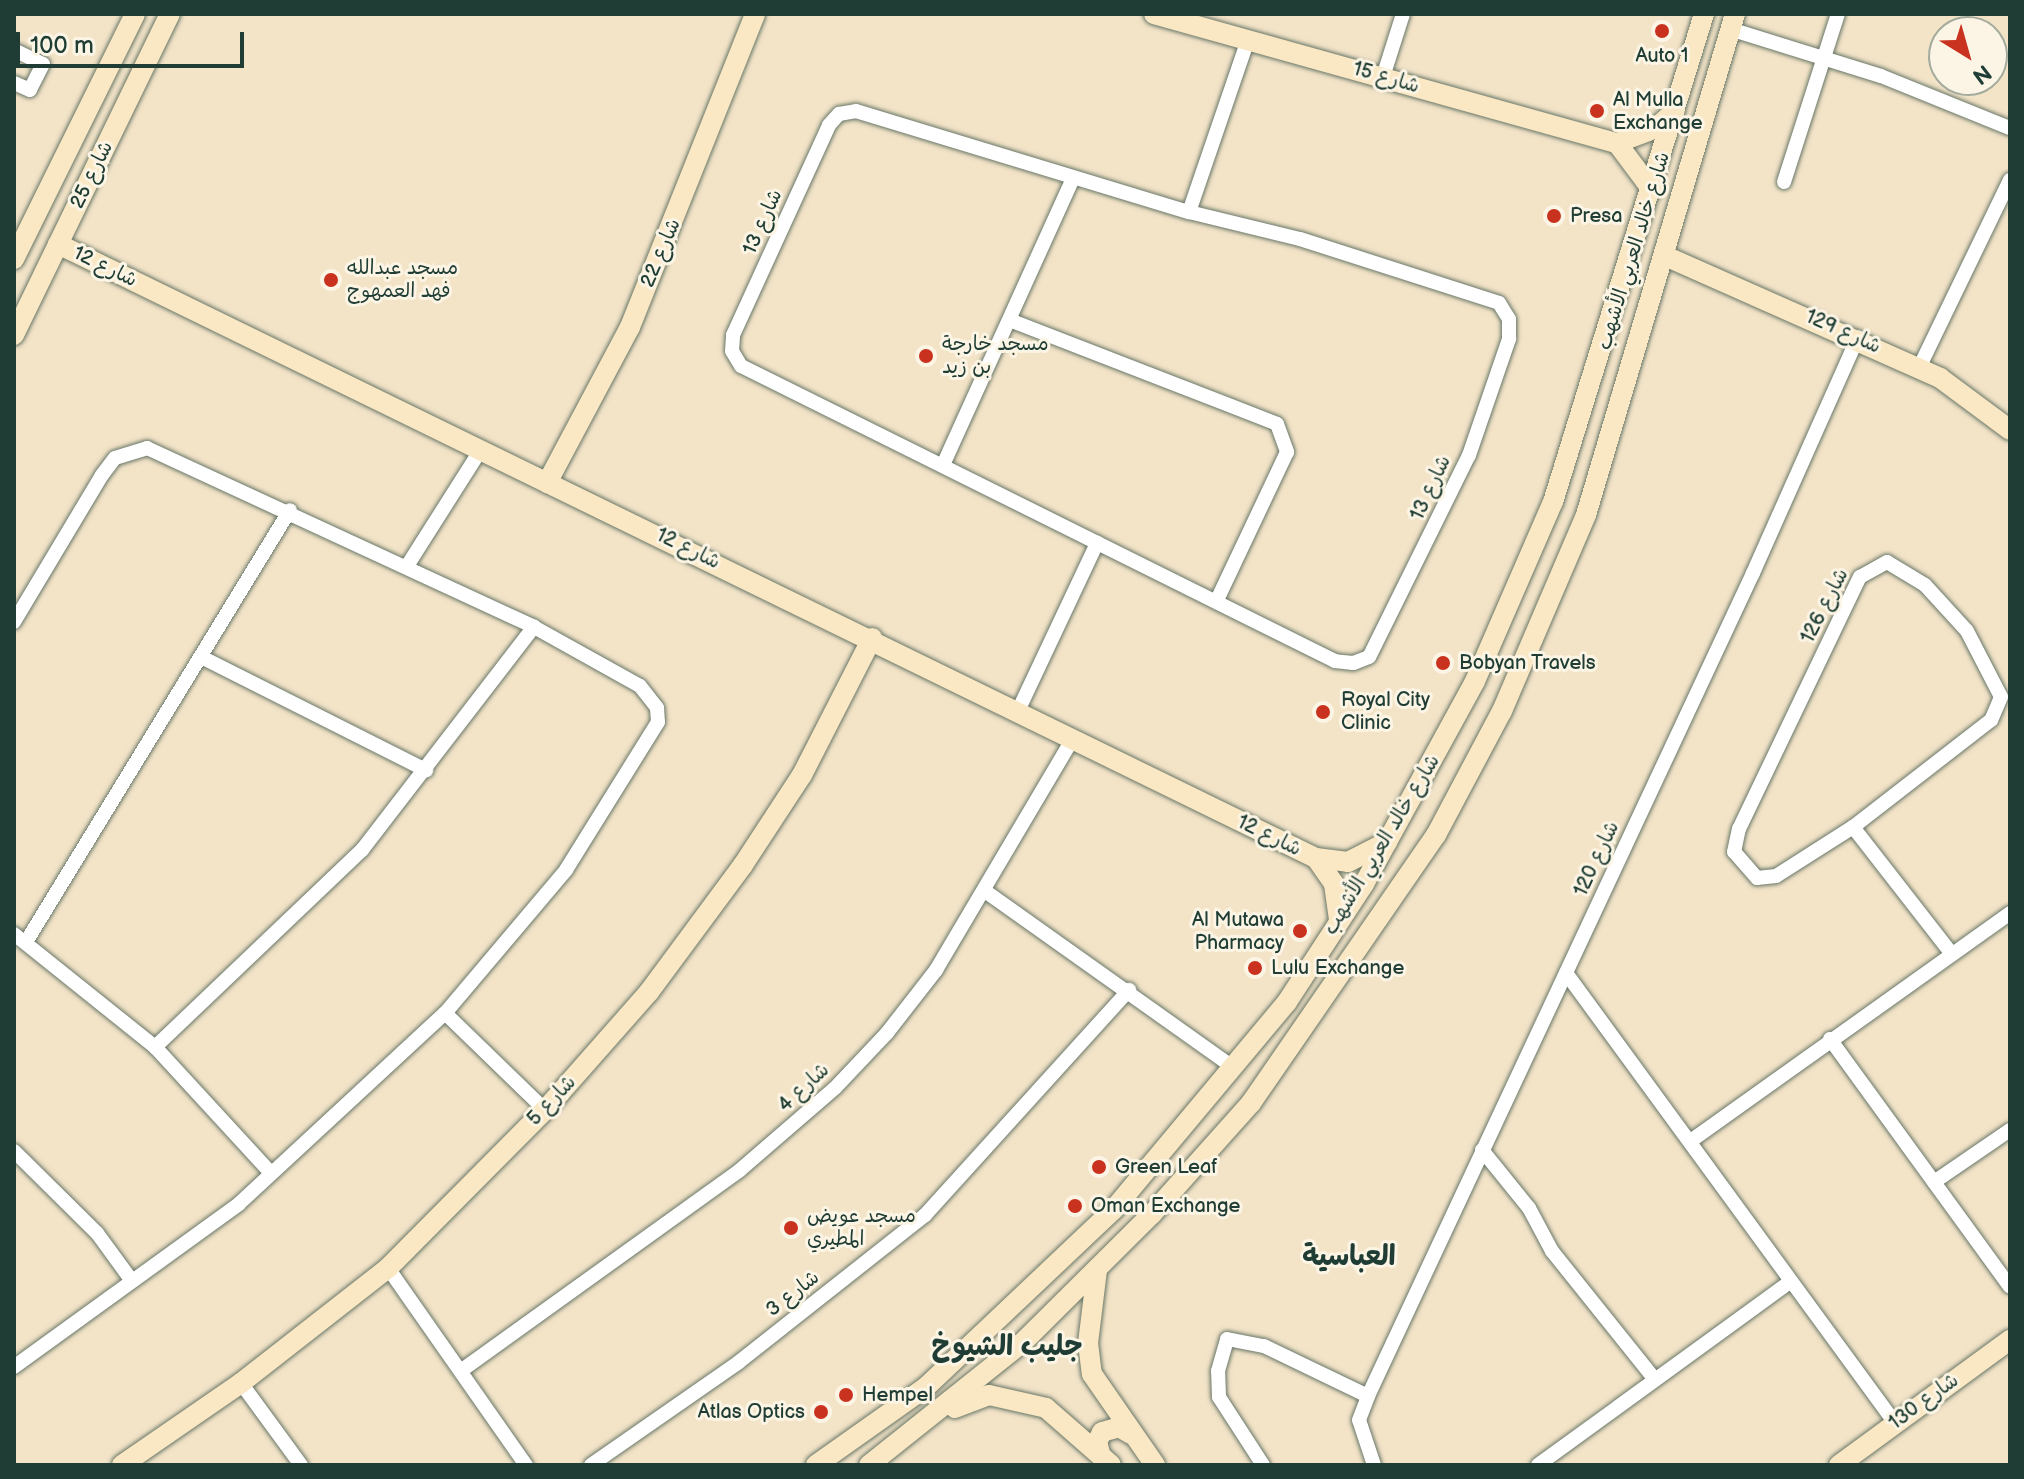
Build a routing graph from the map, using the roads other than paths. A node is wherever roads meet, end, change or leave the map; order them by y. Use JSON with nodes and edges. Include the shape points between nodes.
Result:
{"nodes":[{"id":1,"x":135,"y":14,"type":"edge"},
{"id":2,"x":755,"y":14,"type":"edge"},
{"id":3,"x":1154,"y":14,"type":"edge"},
{"id":4,"x":1403,"y":14,"type":"edge"},
{"id":5,"x":1704,"y":14,"type":"edge"},
{"id":6,"x":1838,"y":14,"type":"edge"},
{"id":7,"x":165,"y":19,"type":"edge"},
{"id":8,"x":1733,"y":22,"type":"edge"},
{"id":9,"x":1248,"y":40,"type":"junction"},
{"id":10,"x":14,"y":50,"type":"edge"},
{"id":11,"x":1823,"y":57,"type":"junction"},
{"id":12,"x":1383,"y":77,"type":"junction"},
{"id":13,"x":14,"y":83,"type":"edge"},
{"id":14,"x":1677,"y":109,"type":"junction"},
{"id":15,"x":2010,"y":128,"type":"edge"},
{"id":16,"x":1617,"y":143,"type":"junction"},
{"id":17,"x":1073,"y":178,"type":"junction"},
{"id":18,"x":2010,"y":180,"type":"edge"},
{"id":19,"x":1784,"y":182,"type":"dead end"},
{"id":20,"x":1652,"y":190,"type":"junction"},
{"id":21,"x":1189,"y":212,"type":"junction"},
{"id":22,"x":58,"y":244,"type":"junction"},
{"id":23,"x":1665,"y":256,"type":"junction"},
{"id":24,"x":14,"y":259,"type":"edge"},
{"id":25,"x":1012,"y":321,"type":"junction"},
{"id":26,"x":14,"y":335,"type":"edge"},
{"id":27,"x":1858,"y":337,"type":"junction"},
{"id":28,"x":1919,"y":368,"type":"junction"},
{"id":29,"x":2010,"y":430,"type":"edge"},
{"id":30,"x":480,"y":451,"type":"junction"},
{"id":31,"x":943,"y":465,"type":"junction"},
{"id":32,"x":547,"y":483,"type":"junction"},
{"id":33,"x":1553,"y":502,"type":"junction"},
{"id":34,"x":290,"y":510,"type":"junction"},
{"id":35,"x":1588,"y":510,"type":"junction"},
{"id":36,"x":1097,"y":543,"type":"junction"},
{"id":37,"x":1536,"y":545,"type":"junction"},
{"id":38,"x":1571,"y":552,"type":"junction"},
{"id":39,"x":407,"y":566,"type":"junction"},
{"id":40,"x":1217,"y":600,"type":"junction"},
{"id":41,"x":14,"y":622,"type":"edge"},
{"id":42,"x":534,"y":627,"type":"junction"},
{"id":43,"x":872,"y":638,"type":"junction"},
{"id":44,"x":203,"y":658,"type":"junction"},
{"id":45,"x":1018,"y":711,"type":"junction"},
{"id":46,"x":1072,"y":740,"type":"junction"},
{"id":47,"x":426,"y":770,"type":"junction"},
{"id":48,"x":1853,"y":827,"type":"junction"},
{"id":49,"x":1390,"y":841,"type":"junction"},
{"id":50,"x":1316,"y":858,"type":"junction"},
{"id":51,"x":985,"y":891,"type":"junction"},
{"id":52,"x":2010,"y":913,"type":"edge"},
{"id":53,"x":1339,"y":920,"type":"junction"},
{"id":54,"x":20,"y":938,"type":"edge"},
{"id":55,"x":1951,"y":953,"type":"junction"},
{"id":56,"x":1566,"y":973,"type":"junction"},
{"id":57,"x":1129,"y":990,"type":"junction"},
{"id":58,"x":445,"y":1013,"type":"junction"},
{"id":59,"x":1830,"y":1039,"type":"junction"},
{"id":60,"x":155,"y":1047,"type":"junction"},
{"id":61,"x":1233,"y":1067,"type":"junction"},
{"id":62,"x":545,"y":1110,"type":"junction"},
{"id":63,"x":2010,"y":1130,"type":"edge"},
{"id":64,"x":1692,"y":1140,"type":"junction"},
{"id":65,"x":1482,"y":1150,"type":"junction"},
{"id":66,"x":14,"y":1151,"type":"edge"},
{"id":67,"x":270,"y":1172,"type":"junction"},
{"id":68,"x":1934,"y":1182,"type":"junction"},
{"id":69,"x":388,"y":1268,"type":"junction"},
{"id":70,"x":1097,"y":1270,"type":"junction"},
{"id":71,"x":132,"y":1281,"type":"junction"},
{"id":72,"x":1790,"y":1282,"type":"junction"},
{"id":73,"x":2010,"y":1287,"type":"edge"},
{"id":74,"x":2010,"y":1340,"type":"edge"},
{"id":75,"x":14,"y":1367,"type":"edge"},
{"id":76,"x":462,"y":1370,"type":"junction"},
{"id":77,"x":1653,"y":1377,"type":"junction"},
{"id":78,"x":241,"y":1383,"type":"junction"},
{"id":79,"x":1368,"y":1396,"type":"junction"},
{"id":80,"x":933,"y":1418,"type":"junction"},
{"id":81,"x":1895,"y":1423,"type":"junction"},
{"id":82,"x":1131,"y":1434,"type":"junction"},
{"id":83,"x":1106,"y":1459,"type":"edge"},
{"id":84,"x":122,"y":1465,"type":"edge"},
{"id":85,"x":301,"y":1465,"type":"edge"},
{"id":86,"x":526,"y":1465,"type":"edge"},
{"id":87,"x":591,"y":1465,"type":"edge"},
{"id":88,"x":816,"y":1465,"type":"edge"},
{"id":89,"x":869,"y":1465,"type":"edge"},
{"id":90,"x":1155,"y":1465,"type":"edge"},
{"id":91,"x":1263,"y":1465,"type":"edge"},
{"id":92,"x":1374,"y":1465,"type":"edge"},
{"id":93,"x":1538,"y":1465,"type":"edge"},
{"id":94,"x":1839,"y":1465,"type":"edge"}],
"edges":[{"from":1,"to":24,"type":"street","name":"شارع 25"},
{"from":2,"to":32,"type":"street","name":"شارع 22","via":[[630,327]]},
{"from":3,"to":9,"type":"street","name":"شارع 15"},
{"from":4,"to":12,"type":"street"},
{"from":5,"to":14,"type":"street","name":"شارع خالد العربي الأشهب"},
{"from":6,"to":11,"type":"street"},
{"from":7,"to":22,"type":"street","name":"شارع 25"},
{"from":8,"to":11,"type":"street"},
{"from":8,"to":23,"type":"street","name":"شارع خالد العربي الأشهب"},
{"from":9,"to":12,"type":"street","name":"شارع 15"},
{"from":9,"to":21,"type":"street"},
{"from":10,"to":13,"type":"street","via":[[43,64],[30,90]]},
{"from":11,"to":15,"type":"street"},
{"from":11,"to":19,"type":"street"},
{"from":12,"to":16,"type":"street","name":"شارع 15"},
{"from":14,"to":16,"type":"street","via":[[1656,128]]},
{"from":14,"to":20,"type":"street","name":"شارع خالد العربي الأشهب"},
{"from":16,"to":20,"type":"street"},
{"from":17,"to":21,"type":"street","name":"13 شارع"},
{"from":17,"to":25,"type":"street"},
{"from":17,"to":31,"type":"street","name":"شارع 13","via":[[856,111],[839,114],[829,125],[733,335],[732,351],[741,366]]},
{"from":18,"to":28,"type":"street"},
{"from":20,"to":33,"type":"street","name":"شارع خالد العربي الأشهب"},
{"from":21,"to":40,"type":"street","name":"13 شارع","via":[[1484,295],[1504,309],[1511,329],[1469,455],[1369,657],[1353,663],[1335,661]]},
{"from":22,"to":26,"type":"street","name":"شارع 25"},
{"from":22,"to":30,"type":"street","name":"شارع 12"},
{"from":23,"to":27,"type":"street","name":"شارع 129"},
{"from":23,"to":35,"type":"street","name":"شارع خالد العربي الأشهب"},
{"from":25,"to":31,"type":"street"},
{"from":25,"to":40,"type":"street","via":[[1277,424],[1287,452]]},
{"from":27,"to":28,"type":"street","name":"شارع 129"},
{"from":27,"to":56,"type":"street","name":"شارع 120"},
{"from":28,"to":29,"type":"street","name":"شارع 129"},
{"from":30,"to":32,"type":"street","name":"شارع 12"},
{"from":30,"to":39,"type":"street"},
{"from":31,"to":36,"type":"street","name":"13 شارع"},
{"from":32,"to":43,"type":"street","name":"شارع 12"},
{"from":33,"to":35,"type":"street","via":[[1562,517]]},
{"from":33,"to":37,"type":"street","name":"شارع خالد العربي الأشهب"},
{"from":34,"to":39,"type":"street"},
{"from":34,"to":41,"type":"street","via":[[163,453],[131,449],[102,475]]},
{"from":34,"to":44,"type":"street"},
{"from":35,"to":38,"type":"street","name":"شارع خالد العربي الأشهب"},
{"from":36,"to":40,"type":"street","name":"13 شارع"},
{"from":36,"to":45,"type":"street"},
{"from":37,"to":38,"type":"street","via":[[1558,537]]},
{"from":37,"to":49,"type":"street","name":"شارع خالد العربي الأشهب","via":[[1475,681]]},
{"from":38,"to":70,"type":"street","name":"شارع خالد العربي الأشهب","via":[[1502,711],[1436,835],[1251,1103]]},
{"from":39,"to":42,"type":"street"},
{"from":42,"to":47,"type":"street"},
{"from":42,"to":58,"type":"street","via":[[640,686],[657,708],[658,722],[566,870]]},
{"from":43,"to":45,"type":"street","name":"شارع 12"},
{"from":43,"to":62,"type":"street","name":"شارع 5","via":[[802,775],[743,865],[649,992]]},
{"from":44,"to":47,"type":"street"},
{"from":44,"to":54,"type":"street"},
{"from":45,"to":46,"type":"street","name":"شارع 12"},
{"from":46,"to":50,"type":"street","name":"شارع 12"},
{"from":46,"to":51,"type":"street","name":"شارع 4"},
{"from":47,"to":60,"type":"street","via":[[362,850]]},
{"from":48,"to":48,"type":"street","name":"شارع 126","via":[[1776,876],[1757,878],[1734,852],[1739,829],[1860,577],[1887,562],[1925,585],[1967,631],[2001,697],[1991,720]]},
{"from":48,"to":55,"type":"street"},
{"from":49,"to":50,"type":"street","name":"شارع 12","via":[[1348,862]]},
{"from":49,"to":53,"type":"street","name":"شارع خالد العربي الأشهب"},
{"from":50,"to":53,"type":"street","name":"شارع 12","via":[[1334,884]]},
{"from":51,"to":57,"type":"street"},
{"from":51,"to":76,"type":"street","name":"شارع 4","via":[[897,1021],[825,1098],[740,1170]]},
{"from":52,"to":55,"type":"street"},
{"from":53,"to":61,"type":"street","name":"شارع خالد العربي الأشهب","via":[[1287,1002]]},
{"from":54,"to":60,"type":"street"},
{"from":55,"to":59,"type":"street"},
{"from":56,"to":64,"type":"street"},
{"from":56,"to":65,"type":"street","name":"شارع 120"},
{"from":57,"to":61,"type":"street"},
{"from":57,"to":87,"type":"street","name":"شارع 3","via":[[925,1215],[739,1362]]},
{"from":58,"to":62,"type":"street"},
{"from":58,"to":67,"type":"street"},
{"from":59,"to":64,"type":"street"},
{"from":59,"to":68,"type":"street"},
{"from":60,"to":67,"type":"street"},
{"from":61,"to":88,"type":"street","name":"شارع خالد العربي الأشهب","via":[[1114,1209],[1015,1307],[926,1387]]},
{"from":62,"to":69,"type":"street","name":"شارع 5"},
{"from":63,"to":68,"type":"street"},
{"from":64,"to":72,"type":"street"},
{"from":65,"to":77,"type":"street","via":[[1529,1208],[1552,1251]]},
{"from":65,"to":79,"type":"street","name":"شارع 120"},
{"from":66,"to":71,"type":"street","via":[[97,1233]]},
{"from":67,"to":71,"type":"street","via":[[239,1204]]},
{"from":68,"to":73,"type":"street"},
{"from":69,"to":76,"type":"street"},
{"from":69,"to":78,"type":"street","name":"شارع 5"},
{"from":70,"to":80,"type":"street","name":"شارع خالد العربي الأشهب"},
{"from":70,"to":82,"type":"street","via":[[1088,1343],[1092,1374]]},
{"from":71,"to":75,"type":"street"},
{"from":72,"to":77,"type":"street"},
{"from":72,"to":81,"type":"street"},
{"from":74,"to":81,"type":"street","name":"شارع 130"},
{"from":76,"to":86,"type":"street"},
{"from":77,"to":93,"type":"street"},
{"from":78,"to":84,"type":"street","name":"شارع 5"},
{"from":78,"to":85,"type":"street"},
{"from":79,"to":91,"type":"street","via":[[1264,1346],[1227,1339],[1218,1371],[1219,1397]]},
{"from":79,"to":92,"type":"street","name":"شارع 120","via":[[1359,1420]]},
{"from":80,"to":83,"type":"street","via":[[989,1395],[1018,1398],[1046,1408]]},
{"from":80,"to":89,"type":"street","name":"شارع خالد العربي الأشهب"},
{"from":81,"to":94,"type":"street","name":"شارع 130"},
{"from":82,"to":83,"type":"street","via":[[1119,1427],[1102,1432],[1097,1442]]},
{"from":82,"to":90,"type":"street"}]}
